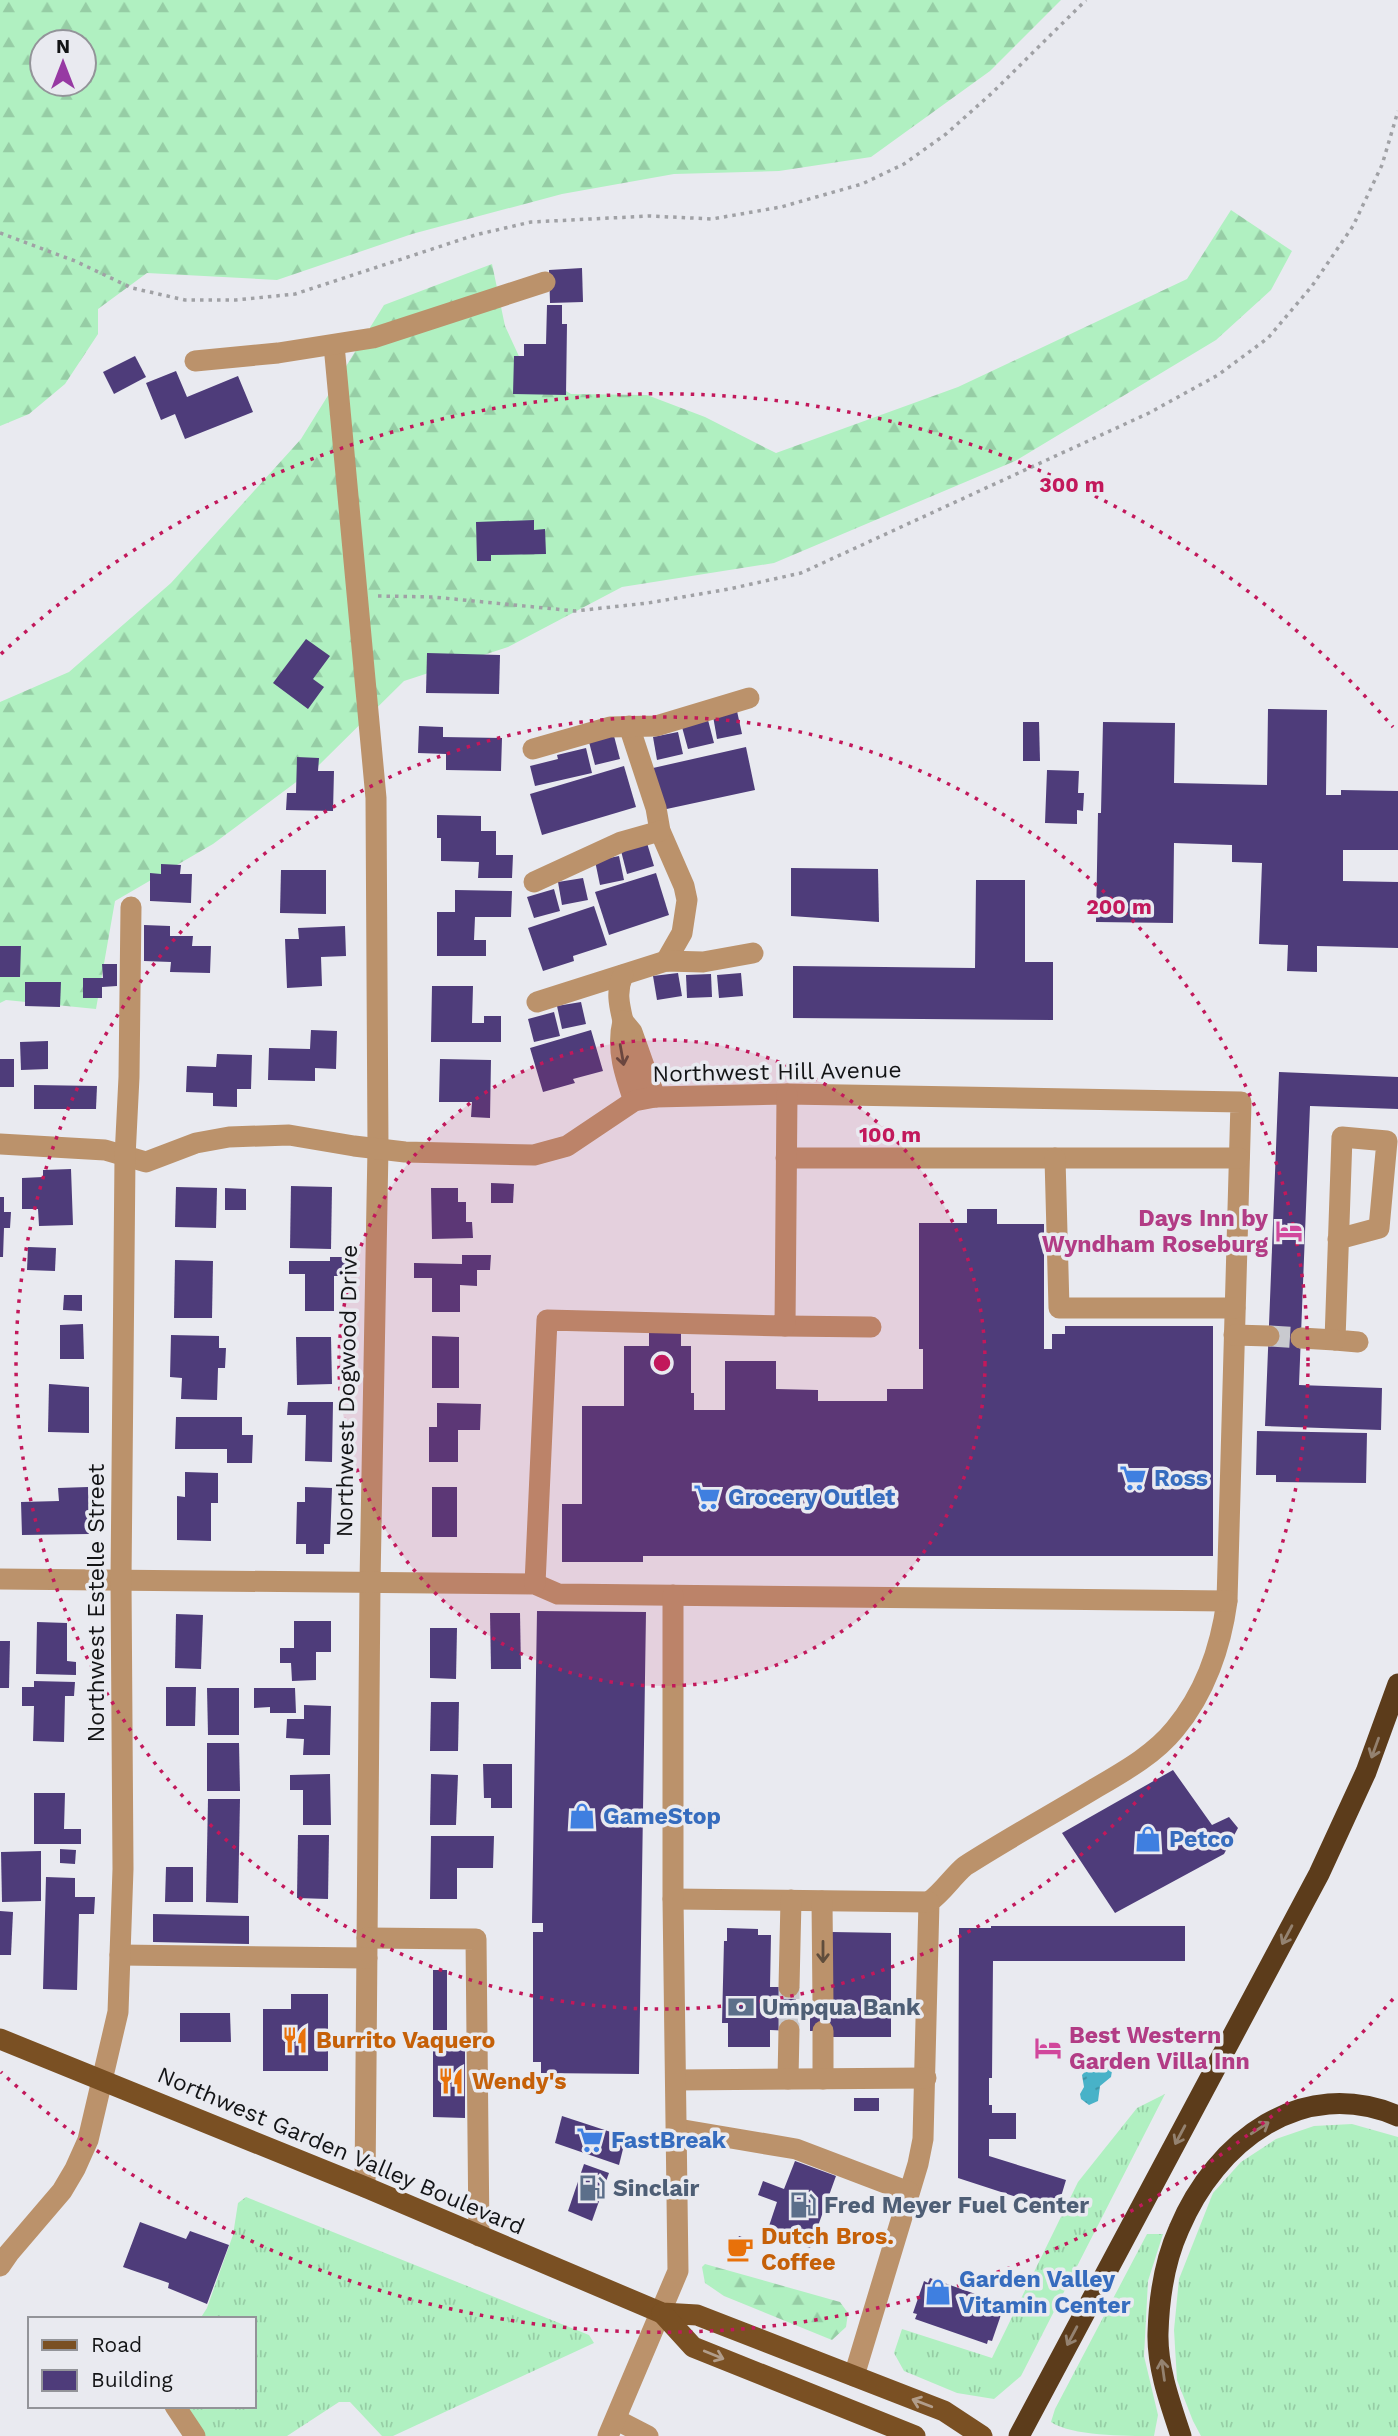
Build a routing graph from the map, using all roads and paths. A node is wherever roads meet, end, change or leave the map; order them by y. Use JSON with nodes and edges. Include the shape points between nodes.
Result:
{"nodes":[{"id":1,"x":1086,"y":0,"type":"edge"},
{"id":2,"x":1398,"y":111,"type":"edge"},
{"id":3,"x":0,"y":233,"type":"edge"},
{"id":4,"x":545,"y":282,"type":"dead end"},
{"id":5,"x":334,"y":345,"type":"junction"},
{"id":6,"x":195,"y":361,"type":"dead end"},
{"id":7,"x":357,"y":596,"type":"junction"},
{"id":8,"x":749,"y":698,"type":"dead end"},
{"id":9,"x":629,"y":726,"type":"junction"},
{"id":10,"x":533,"y":749,"type":"dead end"},
{"id":11,"x":660,"y":831,"type":"junction"},
{"id":12,"x":534,"y":882,"type":"dead end"},
{"id":13,"x":131,"y":907,"type":"dead end"},
{"id":14,"x":753,"y":953,"type":"dead end"},
{"id":15,"x":666,"y":961,"type":"junction"},
{"id":16,"x":623,"y":975,"type":"junction"},
{"id":17,"x":537,"y":1002,"type":"dead end"},
{"id":18,"x":623,"y":1021,"type":"junction"},
{"id":19,"x":787,"y":1094,"type":"junction"},
{"id":20,"x":655,"y":1097,"type":"junction"},
{"id":21,"x":634,"y":1101,"type":"junction"},
{"id":22,"x":0,"y":1144,"type":"edge"},
{"id":23,"x":377,"y":1148,"type":"junction"},
{"id":24,"x":125,"y":1157,"type":"junction"},
{"id":25,"x":786,"y":1158,"type":"junction"},
{"id":26,"x":1055,"y":1158,"type":"junction"},
{"id":27,"x":1239,"y":1158,"type":"junction"},
{"id":28,"x":1338,"y":1239,"type":"junction"},
{"id":29,"x":1235,"y":1308,"type":"junction"},
{"id":30,"x":785,"y":1326,"type":"junction"},
{"id":31,"x":871,"y":1327,"type":"dead end"},
{"id":32,"x":1234,"y":1335,"type":"junction"},
{"id":33,"x":1269,"y":1336,"type":"tunnel mouth"},
{"id":34,"x":1301,"y":1338,"type":"tunnel mouth"},
{"id":35,"x":1335,"y":1340,"type":"junction"},
{"id":36,"x":1358,"y":1342,"type":"dead end"},
{"id":37,"x":0,"y":1579,"type":"edge"},
{"id":38,"x":121,"y":1580,"type":"junction"},
{"id":39,"x":370,"y":1583,"type":"junction"},
{"id":40,"x":535,"y":1584,"type":"junction"},
{"id":41,"x":673,"y":1595,"type":"junction"},
{"id":42,"x":1227,"y":1601,"type":"junction"},
{"id":43,"x":1398,"y":1684,"type":"edge"},
{"id":44,"x":673,"y":1899,"type":"junction"},
{"id":45,"x":791,"y":1900,"type":"junction"},
{"id":46,"x":822,"y":1901,"type":"junction"},
{"id":47,"x":929,"y":1902,"type":"junction"},
{"id":48,"x":367,"y":1948,"type":"junction"},
{"id":49,"x":120,"y":1955,"type":"junction"},
{"id":50,"x":789,"y":1987,"type":"tunnel mouth"},
{"id":51,"x":823,"y":2004,"type":"dead end"},
{"id":52,"x":789,"y":2030,"type":"tunnel mouth"},
{"id":53,"x":823,"y":2031,"type":"dead end"},
{"id":54,"x":0,"y":2039,"type":"edge"},
{"id":55,"x":926,"y":2078,"type":"junction"},
{"id":56,"x":788,"y":2079,"type":"junction"},
{"id":57,"x":823,"y":2079,"type":"junction"},
{"id":58,"x":103,"y":2080,"type":"junction"},
{"id":59,"x":677,"y":2080,"type":"junction"},
{"id":60,"x":1398,"y":2116,"type":"edge"},
{"id":61,"x":678,"y":2129,"type":"junction"},
{"id":62,"x":365,"y":2187,"type":"junction"},
{"id":63,"x":909,"y":2192,"type":"junction"},
{"id":64,"x":479,"y":2236,"type":"junction"},
{"id":65,"x":0,"y":2266,"type":"edge"},
{"id":66,"x":662,"y":2313,"type":"junction"},
{"id":67,"x":854,"y":2376,"type":"junction"},
{"id":68,"x":176,"y":2408,"type":"edge"},
{"id":69,"x":612,"y":2428,"type":"edge"},
{"id":70,"x":195,"y":2436,"type":"edge"},
{"id":71,"x":648,"y":2436,"type":"edge"},
{"id":72,"x":915,"y":2436,"type":"edge"},
{"id":73,"x":982,"y":2436,"type":"edge"},
{"id":74,"x":1019,"y":2436,"type":"edge"},
{"id":75,"x":1181,"y":2436,"type":"edge"}],
"edges":[{"from":1,"to":3,"type":"path","via":[[974,110],[904,164],[862,184],[782,207],[712,219],[650,216],[531,222],[475,235],[295,294],[236,300],[185,300],[132,288]]},
{"from":2,"to":7,"type":"path","via":[[1382,166],[1353,226],[1312,286],[1268,338],[1218,375],[1047,461],[801,573],[729,590],[575,611],[433,597]]},
{"from":4,"to":5,"type":"street","via":[[373,338]]},
{"from":5,"to":6,"type":"street"},
{"from":5,"to":7,"type":"street","name":"Northwest Dogwood Drive"},
{"from":7,"to":23,"type":"street","name":"Northwest Dogwood Drive","via":[[376,798]]},
{"from":8,"to":9,"type":"street","via":[[656,726]]},
{"from":9,"to":10,"type":"street"},
{"from":9,"to":11,"type":"street"},
{"from":11,"to":12,"type":"street","via":[[621,842]]},
{"from":11,"to":15,"type":"street","via":[[687,900],[681,933]]},
{"from":13,"to":24,"type":"street","name":"Northwest Estelle Street"},
{"from":14,"to":15,"type":"street","via":[[702,962]]},
{"from":15,"to":16,"type":"street"},
{"from":16,"to":17,"type":"street"},
{"from":16,"to":18,"type":"street","via":[[618,998]]},
{"from":18,"to":20,"type":"street","via":[[632,1032]]},
{"from":18,"to":21,"type":"street","one_way":true,"via":[[620,1053]]},
{"from":19,"to":20,"type":"street","name":"Northwest Hill Avenue"},
{"from":19,"to":25,"type":"street"},
{"from":19,"to":27,"type":"street","name":"Northwest Hill Avenue","via":[[1241,1102]]},
{"from":20,"to":21,"type":"street","name":"Northwest Hill Avenue"},
{"from":21,"to":23,"type":"street","name":"Northwest Hill Avenue","via":[[567,1146],[534,1155]]},
{"from":22,"to":24,"type":"street","name":"Northwest Hill Avenue","via":[[105,1150]]},
{"from":23,"to":24,"type":"street","name":"Northwest Hill Avenue","via":[[257,1135],[196,1143],[146,1162]]},
{"from":23,"to":39,"type":"street","name":"Northwest Dogwood Drive"},
{"from":24,"to":38,"type":"street","name":"Northwest Estelle Street"},
{"from":25,"to":26,"type":"street"},
{"from":25,"to":30,"type":"street"},
{"from":26,"to":27,"type":"street"},
{"from":26,"to":29,"type":"street","via":[[1059,1308]]},
{"from":27,"to":29,"type":"street"},
{"from":28,"to":28,"type":"street","via":[[1342,1137],[1387,1141],[1379,1228]]},
{"from":28,"to":35,"type":"street"},
{"from":29,"to":32,"type":"street"},
{"from":30,"to":31,"type":"street"},
{"from":30,"to":40,"type":"street","via":[[547,1320]]},
{"from":32,"to":33,"type":"street"},
{"from":32,"to":42,"type":"street"},
{"from":34,"to":35,"type":"street"},
{"from":35,"to":36,"type":"street"},
{"from":37,"to":38,"type":"street"},
{"from":38,"to":39,"type":"street"},
{"from":38,"to":49,"type":"street","name":"Northwest Estelle Street"},
{"from":39,"to":40,"type":"street"},
{"from":39,"to":48,"type":"street","name":"Northwest Dogwood Drive"},
{"from":40,"to":41,"type":"street","via":[[558,1594]]},
{"from":41,"to":42,"type":"street"},
{"from":41,"to":44,"type":"street"},
{"from":42,"to":47,"type":"street","via":[[1214,1660],[1175,1730],[1141,1761],[965,1866]]},
{"from":43,"to":74,"type":"highway","one_way":true,"via":[[1366,1772],[1319,1874]]},
{"from":44,"to":45,"type":"street"},
{"from":44,"to":59,"type":"street"},
{"from":45,"to":46,"type":"street"},
{"from":45,"to":50,"type":"street"},
{"from":46,"to":47,"type":"street"},
{"from":46,"to":51,"type":"street","one_way":true},
{"from":47,"to":55,"type":"street"},
{"from":48,"to":49,"type":"street"},
{"from":48,"to":62,"type":"street","name":"Northwest Dogwood Drive"},
{"from":48,"to":64,"type":"street","via":[[476,1939]]},
{"from":49,"to":58,"type":"street","name":"Northwest Estelle Street","via":[[118,2012]]},
{"from":52,"to":56,"type":"street"},
{"from":53,"to":57,"type":"street"},
{"from":54,"to":58,"type":"main road","name":"Northwest Garden Valley Boulevard"},
{"from":55,"to":57,"type":"street"},
{"from":55,"to":63,"type":"street","via":[[923,2139]]},
{"from":56,"to":57,"type":"street"},
{"from":56,"to":59,"type":"street"},
{"from":58,"to":62,"type":"main road","name":"Northwest Garden Valley Boulevard"},
{"from":58,"to":65,"type":"street","name":"Northwest Estelle Street","via":[[88,2140],[75,2169]]},
{"from":59,"to":61,"type":"street"},
{"from":75,"to":60,"type":"highway","one_way":true,"via":[[1166,2391],[1158,2334],[1163,2281],[1178,2229],[1206,2180],[1238,2143],[1282,2114],[1344,2102]]},
{"from":61,"to":63,"type":"street","via":[[796,2149]]},
{"from":61,"to":66,"type":"street","via":[[678,2271]]},
{"from":62,"to":64,"type":"main road","name":"Northwest Garden Valley Boulevard"},
{"from":63,"to":67,"type":"street"},
{"from":64,"to":66,"type":"main road","name":"Northwest Garden Valley Boulevard"},
{"from":66,"to":67,"type":"main road","name":"Northwest Garden Valley Boulevard","via":[[697,2315]]},
{"from":66,"to":69,"type":"street"},
{"from":66,"to":72,"type":"main road","name":"Northwest Garden Valley Boulevard","one_way":true,"via":[[693,2347]]},
{"from":73,"to":67,"type":"main road","name":"Northwest Garden Valley Boulevard","one_way":true,"via":[[944,2411]]},
{"from":68,"to":70,"type":"street"},
{"from":69,"to":71,"type":"street"}]}
